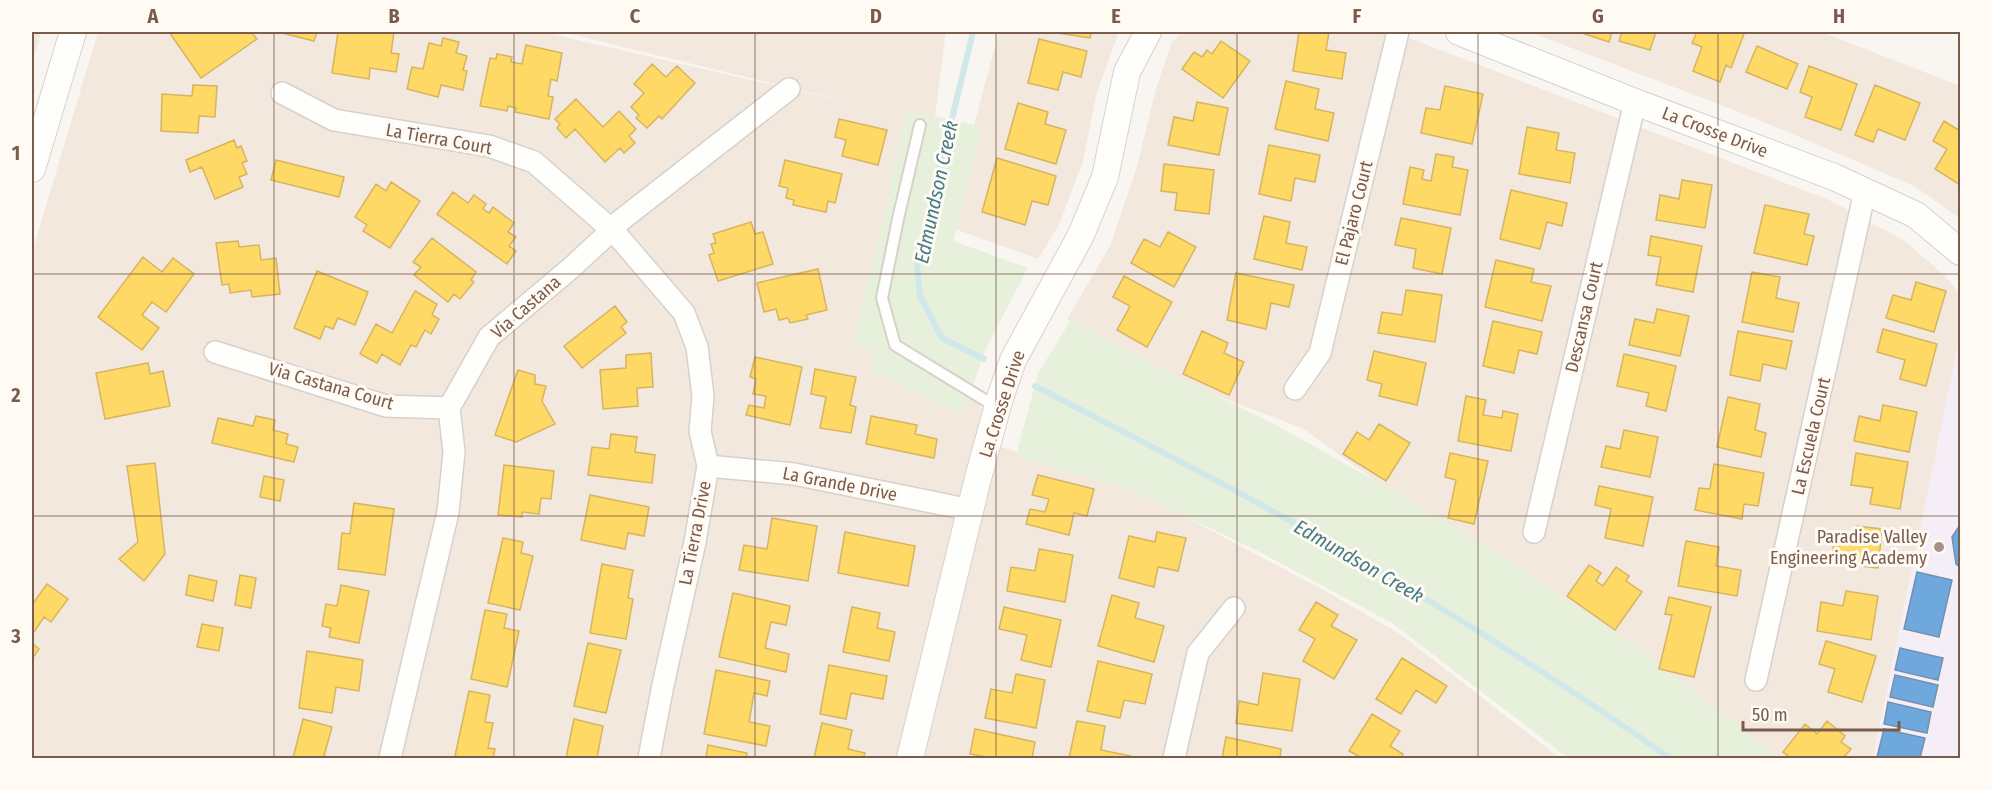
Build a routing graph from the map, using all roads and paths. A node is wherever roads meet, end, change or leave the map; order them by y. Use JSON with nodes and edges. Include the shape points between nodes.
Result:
{"nodes":[{"id":1,"x":73,"y":32,"type":"edge"},
{"id":2,"x":1148,"y":32,"type":"edge"},
{"id":3,"x":1398,"y":32,"type":"edge"},
{"id":4,"x":1459,"y":32,"type":"edge"},
{"id":5,"x":1486,"y":36,"type":"edge"},
{"id":6,"x":789,"y":89,"type":"dead end"},
{"id":7,"x":282,"y":93,"type":"dead end"},
{"id":8,"x":1635,"y":102,"type":"junction"},
{"id":9,"x":920,"y":125,"type":"dead end"},
{"id":10,"x":32,"y":169,"type":"edge"},
{"id":11,"x":1865,"y":191,"type":"junction"},
{"id":12,"x":611,"y":229,"type":"junction"},
{"id":13,"x":1960,"y":252,"type":"edge"},
{"id":14,"x":215,"y":352,"type":"dead end"},
{"id":15,"x":1295,"y":389,"type":"dead end"},
{"id":16,"x":449,"y":408,"type":"junction"},
{"id":17,"x":998,"y":408,"type":"junction"},
{"id":18,"x":708,"y":466,"type":"junction"},
{"id":19,"x":970,"y":510,"type":"junction"},
{"id":20,"x":1534,"y":532,"type":"dead end"},
{"id":21,"x":1234,"y":608,"type":"dead end"},
{"id":22,"x":1756,"y":680,"type":"dead end"},
{"id":23,"x":390,"y":759,"type":"edge"},
{"id":24,"x":649,"y":759,"type":"edge"},
{"id":25,"x":910,"y":759,"type":"edge"},
{"id":26,"x":1174,"y":759,"type":"edge"}],
"edges":[{"from":1,"to":10,"type":"street"},
{"from":2,"to":17,"type":"street","name":"La Crosse Drive","via":[[1127,72],[1105,177],[1081,236],[1013,360]]},
{"from":3,"to":15,"type":"street","name":"El Pajaro Court","via":[[1320,352]]},
{"from":4,"to":5,"type":"street","name":"La Crosse Drive"},
{"from":5,"to":8,"type":"street","name":"La Crosse Drive"},
{"from":6,"to":12,"type":"street","name":"Via Castana"},
{"from":7,"to":12,"type":"street","name":"La Tierra Court","via":[[334,120],[489,146],[534,162]]},
{"from":8,"to":11,"type":"street","name":"La Crosse Drive"},
{"from":8,"to":20,"type":"street","name":"Descansa Court"},
{"from":9,"to":17,"type":"lane","via":[[882,298],[895,345]]},
{"from":11,"to":13,"type":"street","name":"La Crosse Drive","via":[[1916,215]]},
{"from":11,"to":22,"type":"street","name":"La Escuela Court"},
{"from":12,"to":16,"type":"street","name":"Via Castana","via":[[489,337]]},
{"from":12,"to":18,"type":"street","name":"La Tierra Drive","via":[[684,313],[697,348],[703,396],[700,430]]},
{"from":14,"to":16,"type":"street","name":"Via Castana Court","via":[[386,406]]},
{"from":16,"to":23,"type":"street","via":[[454,452],[448,512]]},
{"from":17,"to":19,"type":"street","name":"La Crosse Drive"},
{"from":18,"to":19,"type":"street","name":"La Grande Drive","via":[[794,474]]},
{"from":18,"to":24,"type":"street","name":"La Tierra Drive"},
{"from":19,"to":25,"type":"street","name":"La Crosse Drive"},
{"from":21,"to":26,"type":"street","via":[[1198,654]]}]}
